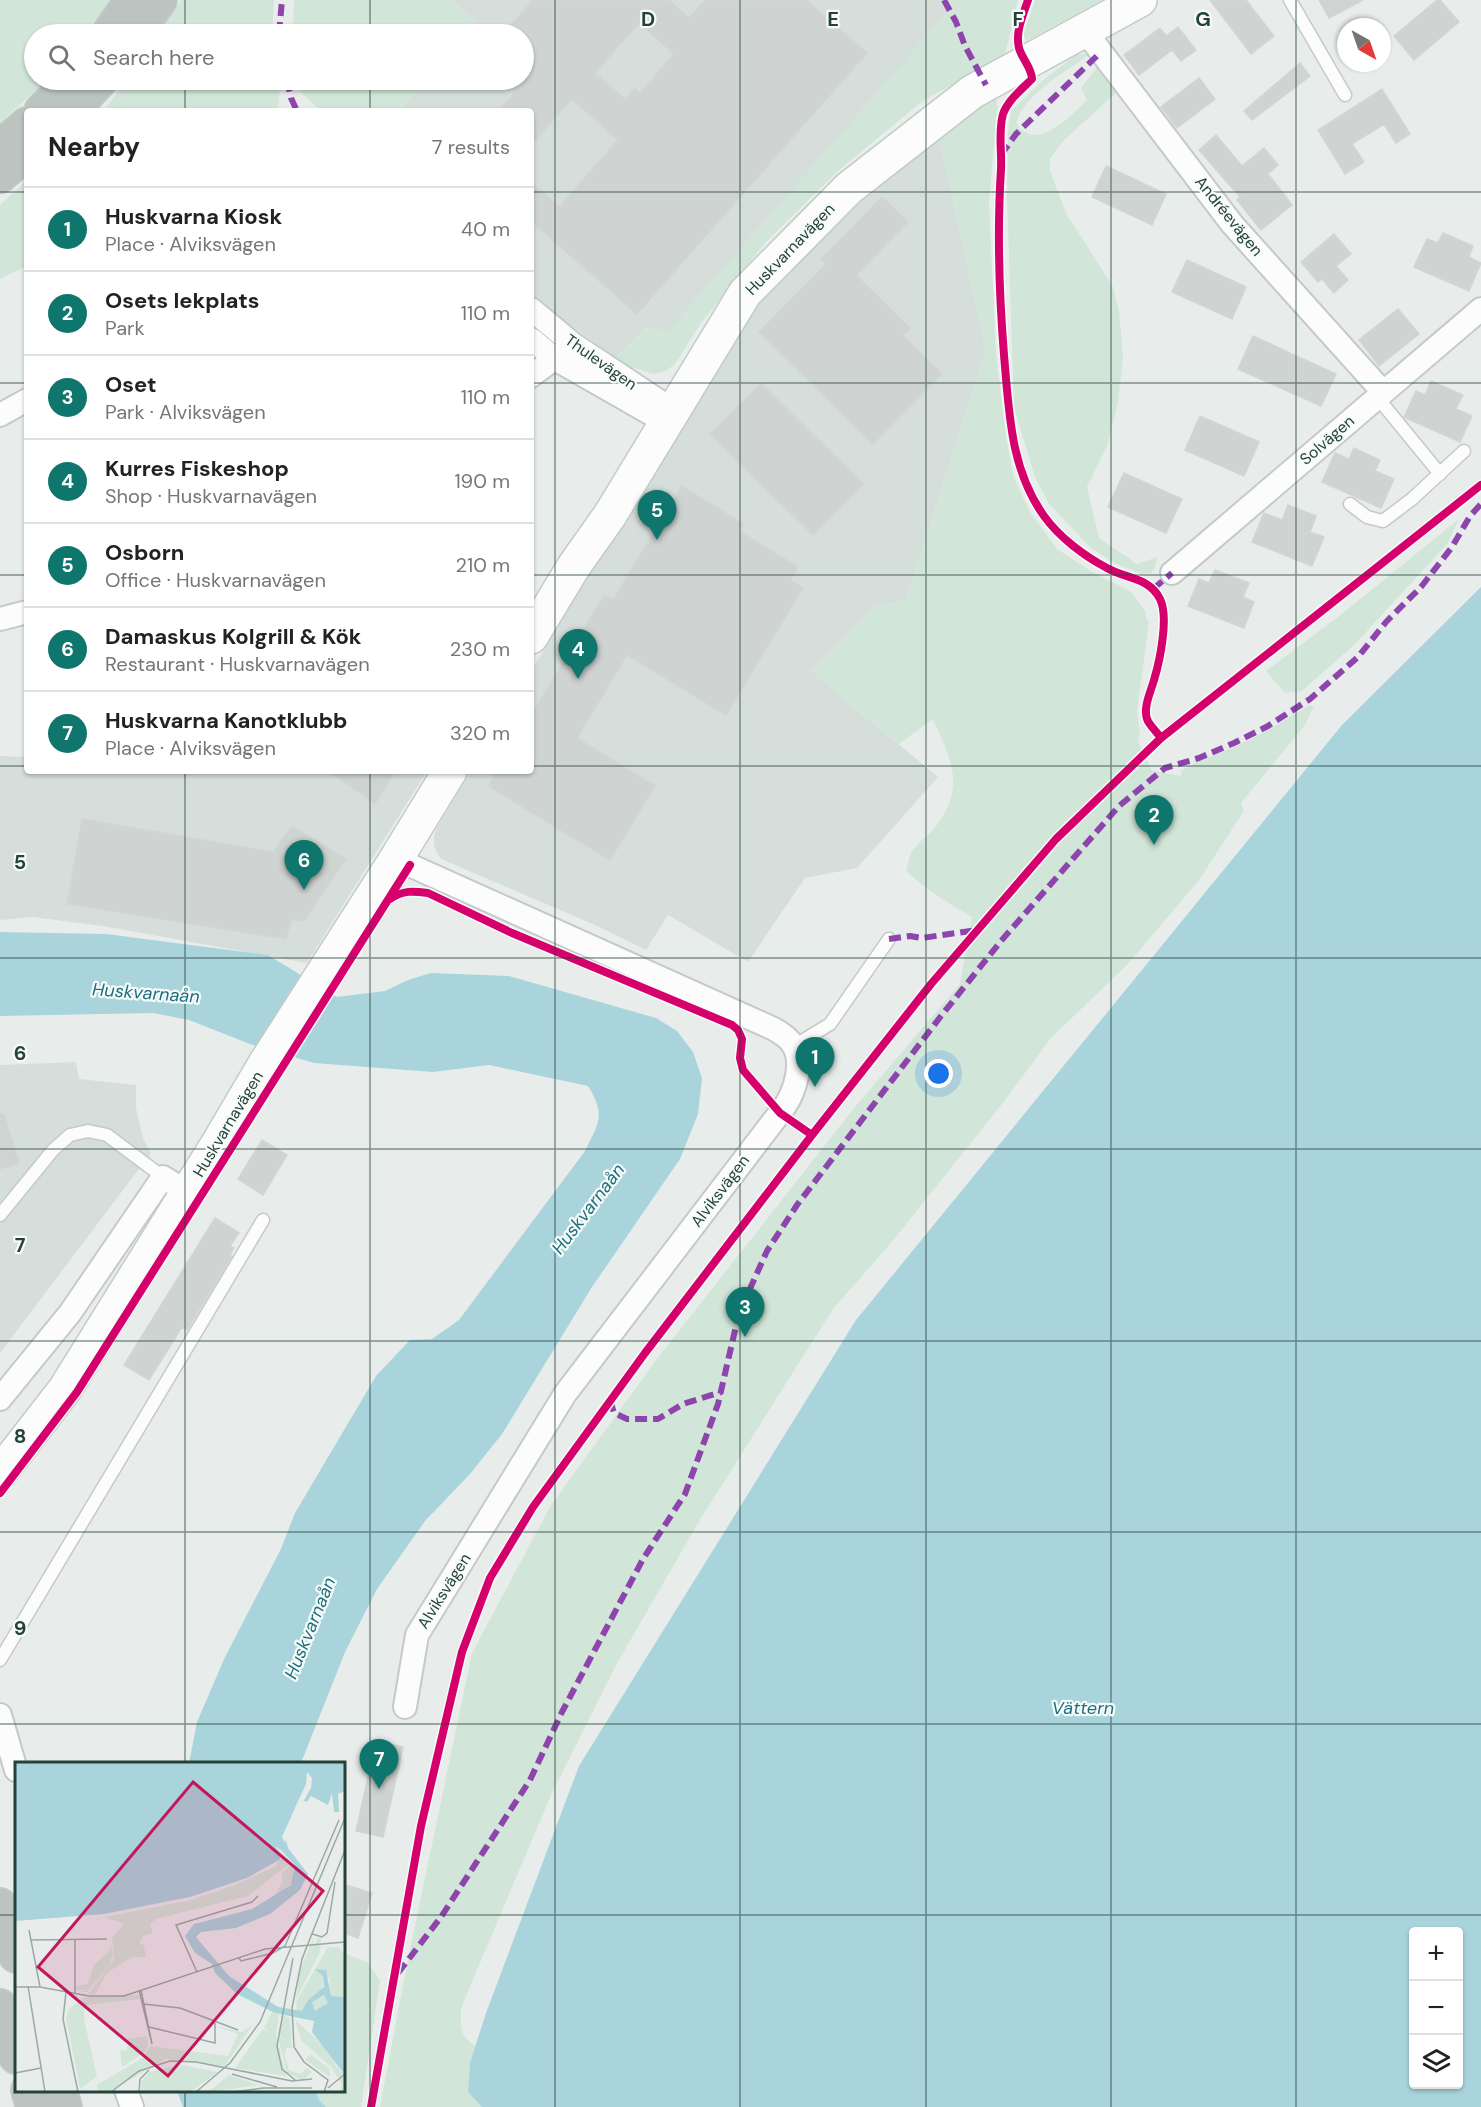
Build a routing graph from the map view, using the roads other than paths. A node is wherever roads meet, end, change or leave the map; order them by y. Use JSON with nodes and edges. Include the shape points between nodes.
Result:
{"nodes":[{"id":1,"x":132,"y":0,"type":"edge"},
{"id":2,"x":160,"y":0,"type":"edge"},
{"id":3,"x":1140,"y":0,"type":"edge"},
{"id":4,"x":1290,"y":0,"type":"edge"},
{"id":5,"x":115,"y":24,"type":"edge"},
{"id":6,"x":143,"y":24,"type":"edge"},
{"id":7,"x":1085,"y":31,"type":"junction"},
{"id":8,"x":62,"y":90,"type":"edge"},
{"id":9,"x":92,"y":90,"type":"edge"},
{"id":10,"x":1345,"y":95,"type":"dead end"},
{"id":11,"x":44,"y":108,"type":"edge"},
{"id":12,"x":75,"y":108,"type":"edge"},
{"id":13,"x":24,"y":127,"type":"edge"},
{"id":14,"x":0,"y":147,"type":"edge"},
{"id":15,"x":24,"y":156,"type":"edge"},
{"id":16,"x":0,"y":176,"type":"edge"},
{"id":17,"x":1481,"y":309,"type":"edge"},
{"id":18,"x":534,"y":312,"type":"edge"},
{"id":19,"x":534,"y":342,"type":"edge"},
{"id":20,"x":573,"y":344,"type":"junction"},
{"id":21,"x":555,"y":359,"type":"junction"},
{"id":22,"x":534,"y":374,"type":"edge"},
{"id":23,"x":1380,"y":395,"type":"junction"},
{"id":24,"x":24,"y":402,"type":"edge"},
{"id":25,"x":0,"y":415,"type":"edge"},
{"id":26,"x":670,"y":417,"type":"junction"},
{"id":27,"x":1464,"y":451,"type":"dead end"},
{"id":28,"x":1440,"y":474,"type":"junction"},
{"id":29,"x":1350,"y":504,"type":"dead end"},
{"id":30,"x":1172,"y":573,"type":"dead end"},
{"id":31,"x":24,"y":613,"type":"edge"},
{"id":32,"x":0,"y":619,"type":"edge"},
{"id":33,"x":534,"y":632,"type":"edge"},
{"id":34,"x":448,"y":774,"type":"edge"},
{"id":35,"x":396,"y":859,"type":"junction"},
{"id":36,"x":889,"y":939,"type":"dead end"},
{"id":37,"x":794,"y":1046,"type":"junction"},
{"id":38,"x":175,"y":1184,"type":"junction"},
{"id":39,"x":0,"y":1215,"type":"edge"},
{"id":40,"x":263,"y":1220,"type":"dead end"},
{"id":41,"x":0,"y":1399,"type":"edge"},
{"id":42,"x":4,"y":1468,"type":"edge"},
{"id":43,"x":0,"y":1660,"type":"edge"},
{"id":44,"x":405,"y":1707,"type":"dead end"},
{"id":45,"x":0,"y":1715,"type":"edge"},
{"id":46,"x":15,"y":1767,"type":"edge"},
{"id":47,"x":0,"y":1905,"type":"edge"},
{"id":48,"x":15,"y":1953,"type":"edge"},
{"id":49,"x":0,"y":2006,"type":"edge"},
{"id":50,"x":15,"y":2054,"type":"edge"},
{"id":51,"x":28,"y":2092,"type":"edge"},
{"id":52,"x":60,"y":2092,"type":"edge"},
{"id":53,"x":126,"y":2092,"type":"edge"},
{"id":54,"x":33,"y":2107,"type":"edge"},
{"id":55,"x":65,"y":2107,"type":"edge"},
{"id":56,"x":132,"y":2107,"type":"edge"}],
"edges":[{"from":1,"to":5,"type":"highway"},
{"from":2,"to":6,"type":"highway"},
{"from":3,"to":7,"type":"street","name":"Huskvarnavägen"},
{"from":4,"to":10,"type":"lane"},
{"from":7,"to":23,"type":"street","name":"Andréevägen","via":[[1232,224]]},
{"from":7,"to":26,"type":"street","name":"Huskvarnavägen","via":[[972,92],[849,188],[746,293]]},
{"from":8,"to":11,"type":"highway"},
{"from":9,"to":12,"type":"highway"},
{"from":13,"to":14,"type":"highway"},
{"from":15,"to":16,"type":"highway"},
{"from":17,"to":23,"type":"street","name":"Solvägen"},
{"from":18,"to":20,"type":"street","name":"Thulevägen"},
{"from":19,"to":21,"type":"street","name":"Thulevägen"},
{"from":20,"to":21,"type":"street"},
{"from":20,"to":26,"type":"street","name":"Thulevägen"},
{"from":21,"to":22,"type":"street"},
{"from":21,"to":26,"type":"street","name":"Thulevägen"},
{"from":23,"to":28,"type":"lane"},
{"from":23,"to":30,"type":"street","name":"Solvägen"},
{"from":24,"to":25,"type":"street"},
{"from":26,"to":33,"type":"street","name":"Huskvarnavägen"},
{"from":27,"to":28,"type":"lane"},
{"from":28,"to":29,"type":"lane","via":[[1383,521],[1367,517]]},
{"from":31,"to":32,"type":"street"},
{"from":34,"to":35,"type":"street","name":"Huskvarnavägen"},
{"from":35,"to":37,"type":"street","via":[[774,1029]]},
{"from":35,"to":38,"type":"street","name":"Huskvarnavägen","via":[[266,1062]]},
{"from":36,"to":37,"type":"lane","via":[[830,1024]]},
{"from":37,"to":44,"type":"street","name":"Alviksvägen","via":[[795,1083],[789,1101],[565,1394],[417,1635]]},
{"from":38,"to":39,"type":"lane","via":[[107,1135],[88,1131],[70,1135],[53,1150]]},
{"from":38,"to":41,"type":"street"},
{"from":38,"to":42,"type":"street","name":"Huskvarnavägen","via":[[65,1389]]},
{"from":40,"to":43,"type":"lane"},
{"from":45,"to":46,"type":"street"},
{"from":47,"to":48,"type":"highway"},
{"from":49,"to":50,"type":"highway"},
{"from":51,"to":54,"type":"highway"},
{"from":52,"to":55,"type":"highway"},
{"from":53,"to":56,"type":"street"}]}
